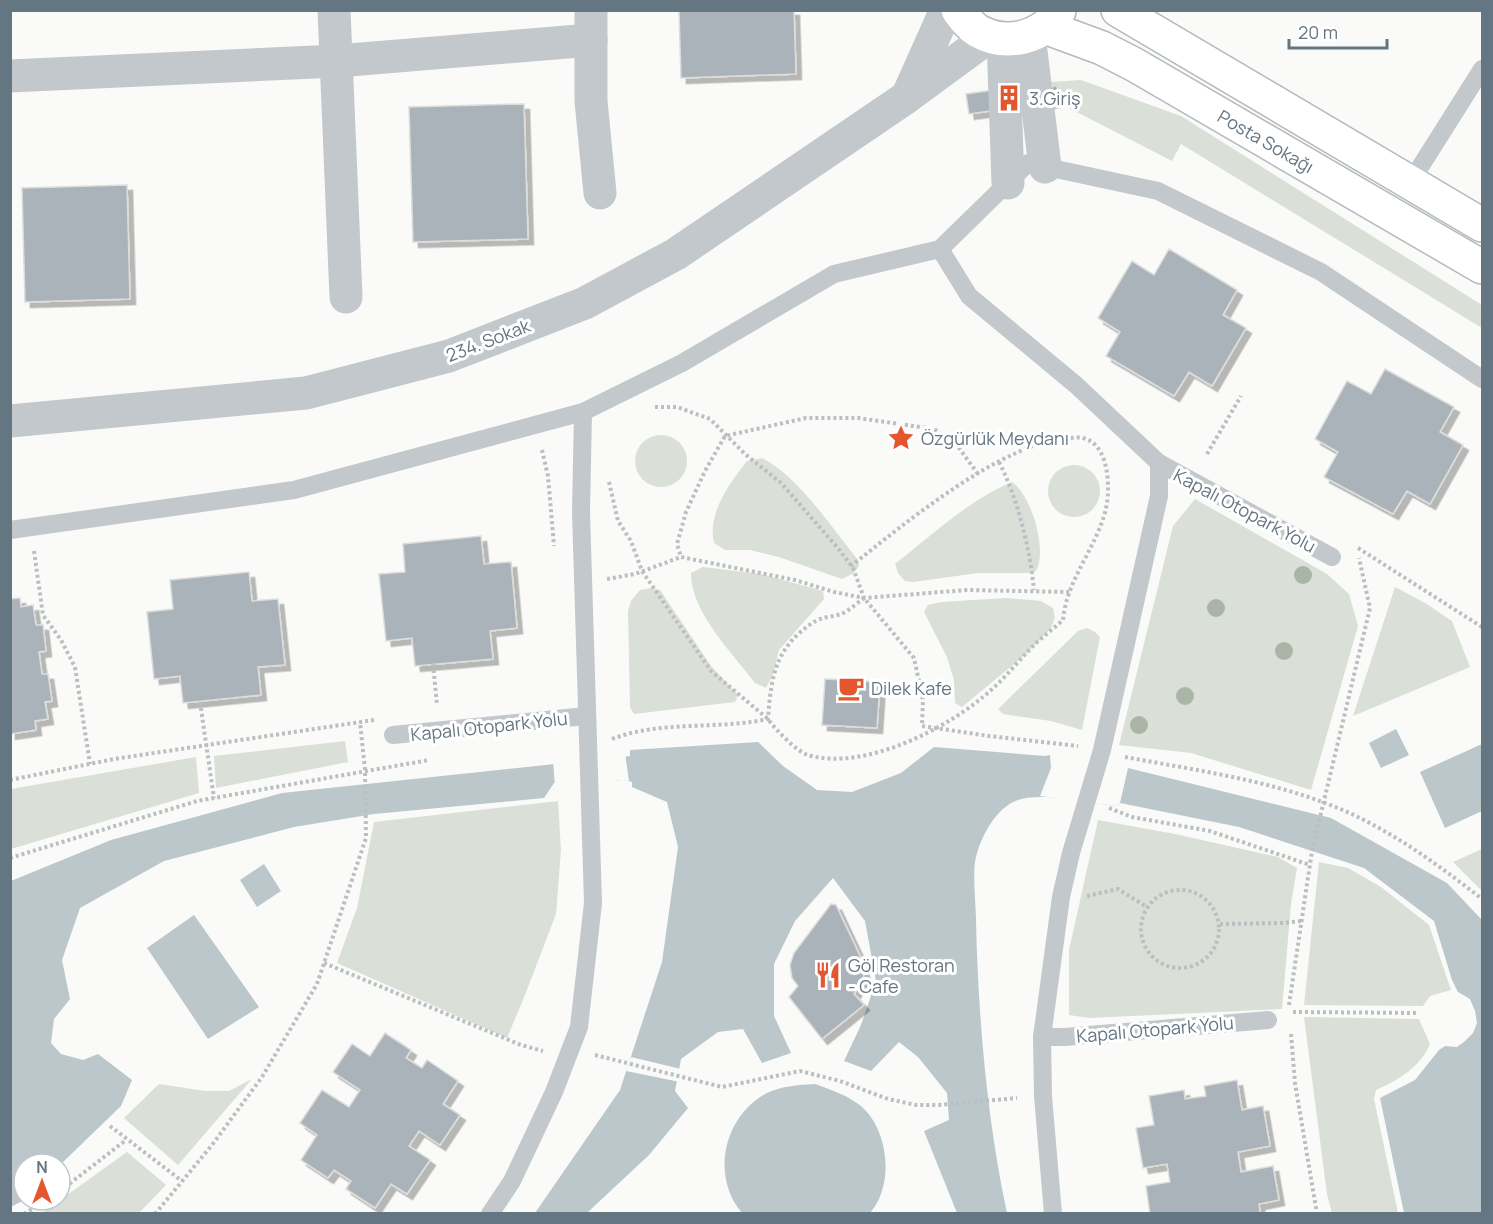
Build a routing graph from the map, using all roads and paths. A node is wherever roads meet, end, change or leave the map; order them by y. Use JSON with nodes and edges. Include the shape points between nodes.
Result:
{"nodes":[{"id":1,"x":334,"y":10,"type":"edge"},
{"id":2,"x":946,"y":10,"type":"edge"},
{"id":3,"x":958,"y":10,"type":"edge"},
{"id":4,"x":1118,"y":10,"type":"edge"},
{"id":5,"x":591,"y":25,"type":"edge"},
{"id":6,"x":1025,"y":29,"type":"edge"},
{"id":7,"x":337,"y":61,"type":"junction"},
{"id":8,"x":1482,"y":69,"type":"edge"},
{"id":9,"x":10,"y":76,"type":"edge"},
{"id":10,"x":907,"y":97,"type":"junction"},
{"id":11,"x":1045,"y":167,"type":"junction"},
{"id":12,"x":1008,"y":183,"type":"junction"},
{"id":13,"x":1410,"y":183,"type":"junction"},
{"id":14,"x":600,"y":193,"type":"dead end"},
{"id":15,"x":1482,"y":225,"type":"edge"},
{"id":16,"x":940,"y":249,"type":"junction"},
{"id":17,"x":1482,"y":267,"type":"edge"},
{"id":18,"x":346,"y":297,"type":"dead end"},
{"id":19,"x":1482,"y":379,"type":"edge"},
{"id":20,"x":1241,"y":396,"type":"dead end"},
{"id":21,"x":649,"y":407,"type":"dead end"},
{"id":22,"x":583,"y":412,"type":"junction"},
{"id":23,"x":10,"y":421,"type":"edge"},
{"id":24,"x":725,"y":436,"type":"junction"},
{"id":25,"x":1207,"y":454,"type":"dead end"},
{"id":26,"x":999,"y":462,"type":"junction"},
{"id":27,"x":1159,"y":463,"type":"junction"},
{"id":28,"x":978,"y":474,"type":"junction"},
{"id":29,"x":609,"y":481,"type":"dead end"},
{"id":30,"x":31,"y":527,"type":"junction"},
{"id":31,"x":10,"y":530,"type":"edge"},
{"id":32,"x":1332,"y":556,"type":"dead end"},
{"id":33,"x":681,"y":557,"type":"junction"},
{"id":34,"x":851,"y":566,"type":"junction"},
{"id":35,"x":642,"y":571,"type":"junction"},
{"id":36,"x":606,"y":579,"type":"dead end"},
{"id":37,"x":1034,"y":590,"type":"junction"},
{"id":38,"x":1069,"y":592,"type":"junction"},
{"id":39,"x":864,"y":598,"type":"junction"},
{"id":40,"x":1482,"y":627,"type":"edge"},
{"id":41,"x":433,"y":664,"type":"dead end"},
{"id":42,"x":200,"y":702,"type":"dead end"},
{"id":43,"x":438,"y":712,"type":"dead end"},
{"id":44,"x":586,"y":716,"type":"junction"},
{"id":45,"x":382,"y":719,"type":"dead end"},
{"id":46,"x":768,"y":719,"type":"junction"},
{"id":47,"x":360,"y":722,"type":"junction"},
{"id":48,"x":935,"y":728,"type":"junction"},
{"id":49,"x":393,"y":735,"type":"dead end"},
{"id":50,"x":206,"y":744,"type":"junction"},
{"id":51,"x":587,"y":744,"type":"junction"},
{"id":52,"x":1101,"y":751,"type":"junction"},
{"id":53,"x":430,"y":760,"type":"dead end"},
{"id":54,"x":90,"y":764,"type":"junction"},
{"id":55,"x":365,"y":770,"type":"junction"},
{"id":56,"x":10,"y":780,"type":"edge"},
{"id":57,"x":214,"y":798,"type":"junction"},
{"id":58,"x":1323,"y":803,"type":"junction"},
{"id":59,"x":1106,"y":807,"type":"dead end"},
{"id":60,"x":10,"y":858,"type":"edge"},
{"id":61,"x":1310,"y":865,"type":"junction"},
{"id":62,"x":1077,"y":896,"type":"dead end"},
{"id":63,"x":1482,"y":899,"type":"edge"},
{"id":64,"x":1147,"y":907,"type":"junction"},
{"id":65,"x":1301,"y":921,"type":"junction"},
{"id":66,"x":1220,"y":924,"type":"junction"},
{"id":67,"x":324,"y":963,"type":"junction"},
{"id":68,"x":1419,"y":1013,"type":"dead end"},
{"id":69,"x":1268,"y":1020,"type":"dead end"},
{"id":70,"x":1290,"y":1024,"type":"dead end"},
{"id":71,"x":1042,"y":1037,"type":"junction"},
{"id":72,"x":569,"y":1053,"type":"junction"},
{"id":73,"x":1023,"y":1098,"type":"dead end"},
{"id":74,"x":110,"y":1126,"type":"dead end"},
{"id":75,"x":126,"y":1140,"type":"junction"},
{"id":76,"x":182,"y":1181,"type":"junction"},
{"id":77,"x":72,"y":1182,"type":"edge"},
{"id":78,"x":156,"y":1214,"type":"edge"},
{"id":79,"x":490,"y":1214,"type":"edge"},
{"id":80,"x":1053,"y":1214,"type":"edge"},
{"id":81,"x":1317,"y":1214,"type":"edge"}],
"edges":[{"from":1,"to":7,"type":"street"},
{"from":2,"to":10,"type":"street"},
{"from":3,"to":6,"type":"street","name":"Posta Sokağı","via":[[978,31]]},
{"from":4,"to":13,"type":"street","name":"Posta Sokağı"},
{"from":5,"to":7,"type":"street"},
{"from":5,"to":14,"type":"street","via":[[591,101]]},
{"from":6,"to":10,"type":"street","name":"234. Sokak"},
{"from":6,"to":11,"type":"street"},
{"from":6,"to":12,"type":"street"},
{"from":6,"to":17,"type":"street","name":"Posta Sokağı","via":[[1102,48],[1135,65]]},
{"from":7,"to":9,"type":"street"},
{"from":7,"to":18,"type":"street"},
{"from":8,"to":13,"type":"lane"},
{"from":10,"to":23,"type":"street","name":"234. Sokak","via":[[676,254],[585,303],[449,356],[306,393]]},
{"from":11,"to":12,"type":"lane","via":[[1028,163]]},
{"from":11,"to":19,"type":"lane","via":[[1158,191],[1321,272]]},
{"from":12,"to":16,"type":"lane"},
{"from":13,"to":15,"type":"street","name":"Posta Sokağı"},
{"from":16,"to":22,"type":"lane","via":[[834,274],[682,363]]},
{"from":16,"to":27,"type":"lane","name":"Kapalı Otopark Yolu","via":[[969,296],[1076,385]]},
{"from":20,"to":25,"type":"path"},
{"from":21,"to":24,"type":"path","via":[[677,407],[710,419]]},
{"from":22,"to":30,"type":"lane","via":[[294,490]]},
{"from":22,"to":44,"type":"lane"},
{"from":24,"to":28,"type":"path","via":[[806,418],[858,418],[934,429],[959,448]]},
{"from":24,"to":33,"type":"path","via":[[686,512],[677,544]]},
{"from":24,"to":34,"type":"path","via":[[781,483]]},
{"from":26,"to":28,"type":"path"},
{"from":26,"to":37,"type":"path","via":[[1021,523]]},
{"from":26,"to":38,"type":"path","via":[[1055,439],[1084,438],[1098,447],[1106,464],[1104,518]]},
{"from":27,"to":32,"type":"lane","name":"Kapalı Otopark Yolu"},
{"from":27,"to":52,"type":"lane","via":[[1159,496]]},
{"from":28,"to":34,"type":"path","via":[[918,513]]},
{"from":29,"to":35,"type":"path","via":[[618,521]]},
{"from":30,"to":31,"type":"lane"},
{"from":30,"to":54,"type":"path","via":[[43,615],[75,667]]},
{"from":33,"to":35,"type":"path"},
{"from":33,"to":39,"type":"path"},
{"from":34,"to":39,"type":"path"},
{"from":35,"to":36,"type":"path"},
{"from":35,"to":46,"type":"path","via":[[711,671]]},
{"from":37,"to":38,"type":"path"},
{"from":37,"to":39,"type":"path","via":[[967,590]]},
{"from":38,"to":48,"type":"path","via":[[1063,620],[991,691]]},
{"from":39,"to":46,"type":"path","via":[[842,614],[815,620],[792,640],[777,661]]},
{"from":39,"to":48,"type":"path","via":[[914,658],[923,700],[922,726]]},
{"from":40,"to":58,"type":"path","via":[[1358,548],[1370,608]]},
{"from":41,"to":43,"type":"path"},
{"from":42,"to":50,"type":"path"},
{"from":44,"to":49,"type":"lane","name":"Kapalı Otopark Yolu"},
{"from":44,"to":51,"type":"lane"},
{"from":45,"to":47,"type":"path"},
{"from":46,"to":48,"type":"path","via":[[806,755],[840,760],[876,754]]},
{"from":46,"to":51,"type":"path","via":[[632,731],[605,742]]},
{"from":47,"to":50,"type":"path"},
{"from":47,"to":55,"type":"path"},
{"from":48,"to":52,"type":"path"},
{"from":50,"to":54,"type":"path"},
{"from":50,"to":57,"type":"path"},
{"from":51,"to":72,"type":"lane","via":[[592,903],[579,1028]]},
{"from":52,"to":58,"type":"path","via":[[1221,775]]},
{"from":52,"to":71,"type":"lane","via":[[1061,897]]},
{"from":53,"to":55,"type":"path"},
{"from":54,"to":56,"type":"path"},
{"from":55,"to":57,"type":"path"},
{"from":55,"to":67,"type":"path","via":[[366,838]]},
{"from":57,"to":60,"type":"path"},
{"from":58,"to":61,"type":"path"},
{"from":58,"to":63,"type":"path","via":[[1364,820],[1419,852]]},
{"from":59,"to":61,"type":"path","via":[[1132,817],[1210,831]]},
{"from":61,"to":65,"type":"path"},
{"from":62,"to":64,"type":"path","via":[[1118,889]]},
{"from":64,"to":66,"type":"path","via":[[1166,892],[1190,890],[1210,902]]},
{"from":64,"to":66,"type":"path","via":[[1142,918],[1143,943],[1150,955],[1172,968],[1196,965],[1207,958],[1215,948]]},
{"from":65,"to":66,"type":"path"},
{"from":65,"to":68,"type":"path","via":[[1289,1012]]},
{"from":67,"to":72,"type":"path","via":[[521,1045],[553,1054]]},
{"from":67,"to":76,"type":"path","via":[[317,984],[262,1077]]},
{"from":69,"to":71,"type":"lane","name":"Kapalı Otopark Yolu"},
{"from":70,"to":81,"type":"path","via":[[1295,1083]]},
{"from":71,"to":80,"type":"lane"},
{"from":72,"to":73,"type":"path","via":[[593,1054],[722,1087],[800,1071],[916,1105]]},
{"from":72,"to":79,"type":"lane","via":[[512,1181]]},
{"from":74,"to":75,"type":"path"},
{"from":75,"to":76,"type":"path"},
{"from":75,"to":77,"type":"path"},
{"from":76,"to":78,"type":"path"}]}
